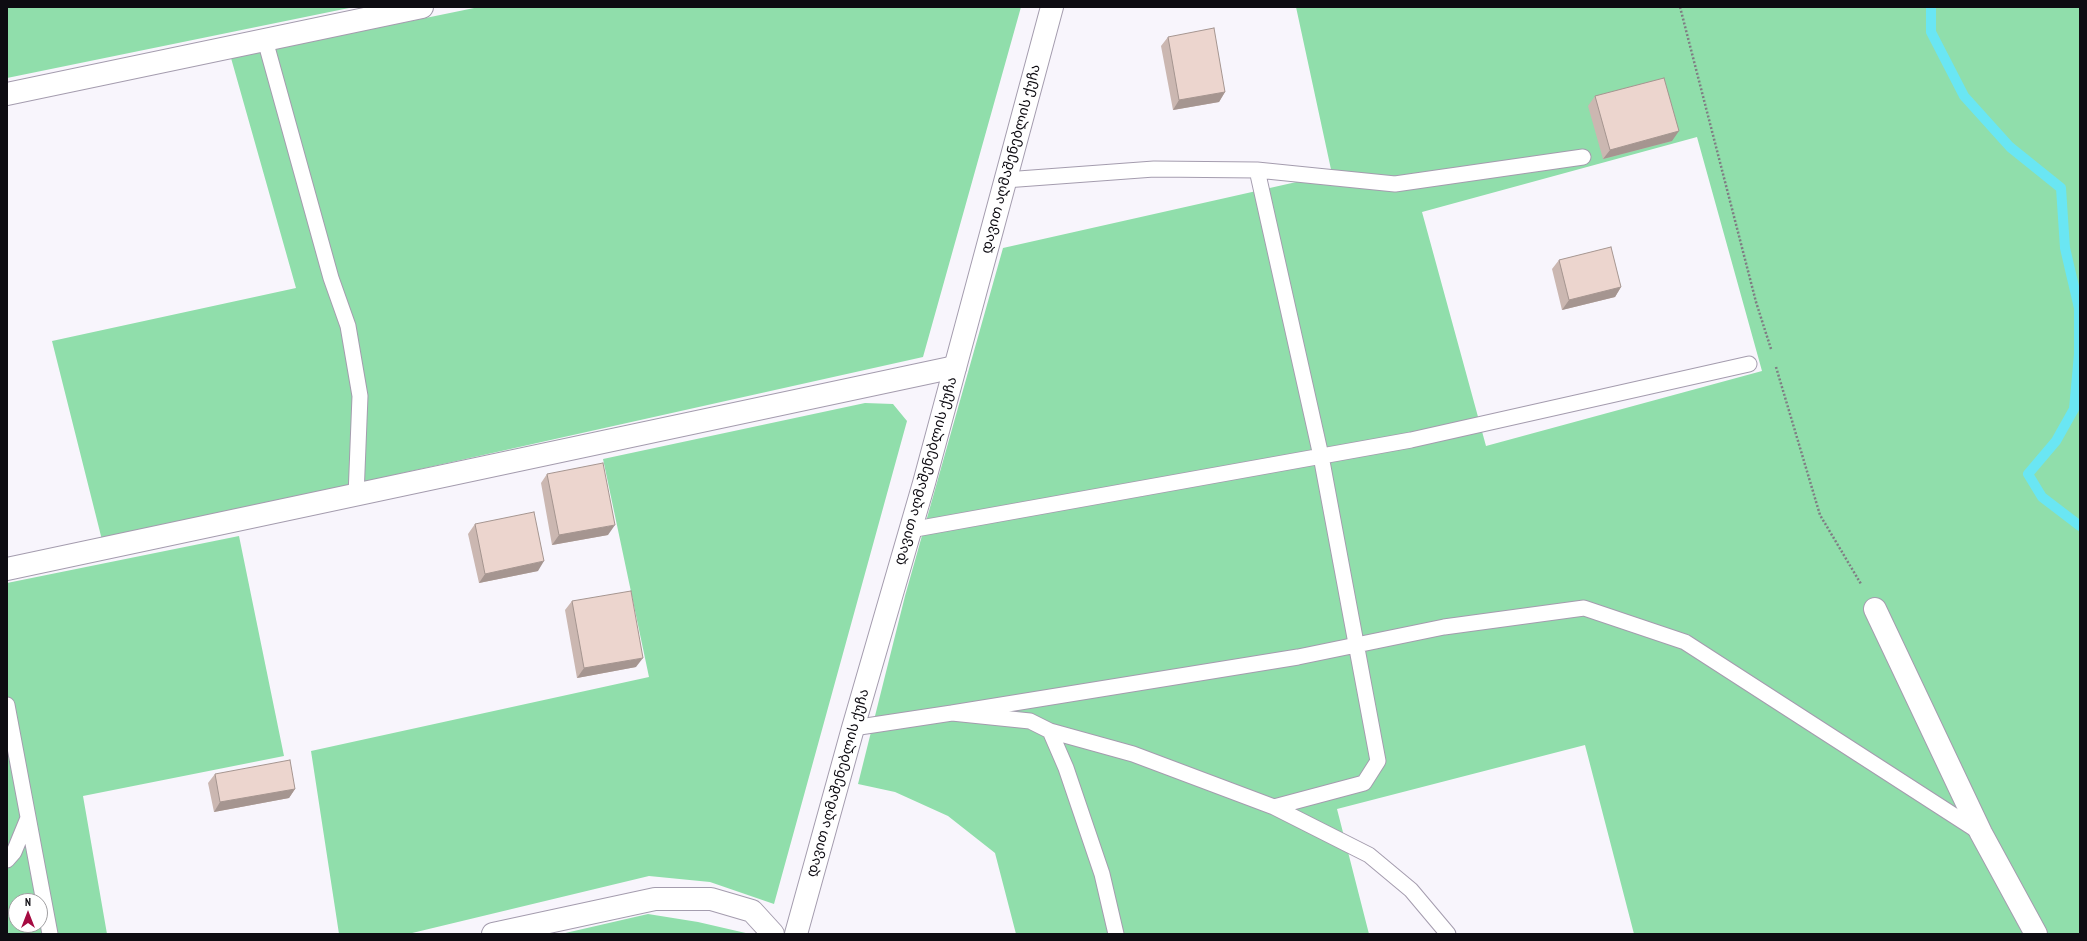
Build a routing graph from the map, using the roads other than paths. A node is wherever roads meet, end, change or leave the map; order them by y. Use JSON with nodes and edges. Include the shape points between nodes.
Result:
{"nodes":[{"id":1,"x":422,"y":7,"type":"edge"},
{"id":2,"x":1052,"y":7,"type":"edge"},
{"id":3,"x":265,"y":40,"type":"junction"},
{"id":4,"x":7,"y":94,"type":"edge"},
{"id":5,"x":1583,"y":157,"type":"dead end"},
{"id":6,"x":1257,"y":170,"type":"junction"},
{"id":7,"x":1005,"y":180,"type":"junction"},
{"id":8,"x":1749,"y":364,"type":"dead end"},
{"id":9,"x":955,"y":367,"type":"junction"},
{"id":10,"x":1321,"y":456,"type":"junction"},
{"id":11,"x":356,"y":496,"type":"junction"},
{"id":12,"x":910,"y":530,"type":"junction"},
{"id":13,"x":7,"y":569,"type":"edge"},
{"id":14,"x":1875,"y":609,"type":"road end"},
{"id":15,"x":1358,"y":644,"type":"junction"},
{"id":16,"x":7,"y":705,"type":"edge"},
{"id":17,"x":952,"y":713,"type":"junction"},
{"id":18,"x":853,"y":728,"type":"junction"},
{"id":19,"x":1050,"y":731,"type":"junction"},
{"id":20,"x":1274,"y":807,"type":"junction"},
{"id":21,"x":28,"y":818,"type":"junction"},
{"id":22,"x":1981,"y":833,"type":"junction"},
{"id":23,"x":7,"y":860,"type":"edge"},
{"id":24,"x":50,"y":934,"type":"edge"},
{"id":25,"x":493,"y":934,"type":"edge"},
{"id":26,"x":773,"y":934,"type":"edge"},
{"id":27,"x":796,"y":934,"type":"edge"},
{"id":28,"x":1116,"y":934,"type":"edge"},
{"id":29,"x":1448,"y":934,"type":"edge"},
{"id":30,"x":2036,"y":934,"type":"edge"}],
"edges":[{"from":1,"to":3,"type":"street"},
{"from":2,"to":7,"type":"street","name":"დავით აღმაშენებლის ქუჩა"},
{"from":3,"to":4,"type":"street"},
{"from":3,"to":11,"type":"lane","via":[[331,278],[348,326],[360,396]]},
{"from":5,"to":6,"type":"lane","via":[[1395,184]]},
{"from":6,"to":7,"type":"lane","via":[[1154,169]]},
{"from":6,"to":10,"type":"lane"},
{"from":7,"to":9,"type":"street","name":"დავით აღმაშენებლის ქუჩა"},
{"from":8,"to":10,"type":"lane","via":[[1411,440]]},
{"from":9,"to":11,"type":"street"},
{"from":9,"to":12,"type":"street","name":"დავით აღმაშენებლის ქუჩა"},
{"from":10,"to":12,"type":"lane"},
{"from":10,"to":15,"type":"lane"},
{"from":11,"to":13,"type":"street"},
{"from":12,"to":18,"type":"street","name":"დავით აღმაშენებლის ქუჩა"},
{"from":14,"to":22,"type":"street"},
{"from":15,"to":17,"type":"lane"},
{"from":15,"to":20,"type":"lane","via":[[1378,761],[1364,782]]},
{"from":15,"to":22,"type":"lane","via":[[1444,627],[1584,608],[1685,642]]},
{"from":16,"to":21,"type":"lane"},
{"from":17,"to":18,"type":"lane"},
{"from":17,"to":19,"type":"lane","via":[[1030,721]]},
{"from":18,"to":27,"type":"street","name":"დავით აღმაშენებლის ქუჩა"},
{"from":19,"to":20,"type":"lane","via":[[1133,754]]},
{"from":19,"to":28,"type":"lane","via":[[1066,768],[1102,874]]},
{"from":20,"to":29,"type":"lane","via":[[1369,855],[1412,890]]},
{"from":21,"to":23,"type":"lane","via":[[14,852]]},
{"from":21,"to":24,"type":"lane"},
{"from":22,"to":30,"type":"street"},
{"from":25,"to":26,"type":"street","via":[[655,899],[711,899],[752,911]]}]}
